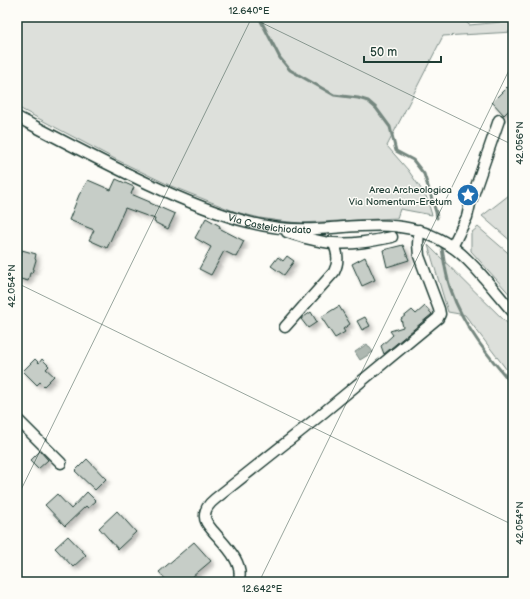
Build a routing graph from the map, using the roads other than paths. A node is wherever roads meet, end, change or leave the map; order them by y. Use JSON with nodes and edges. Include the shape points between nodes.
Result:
{"nodes":[{"id":1,"x":17,"y":117,"type":"edge"},
{"id":2,"x":500,"y":120,"type":"dead end"},
{"id":3,"x":274,"y":227,"type":"junction"},
{"id":4,"x":418,"y":230,"type":"junction"},
{"id":5,"x":392,"y":237,"type":"dead end"},
{"id":6,"x":334,"y":244,"type":"junction"},
{"id":7,"x":452,"y":247,"type":"junction"},
{"id":8,"x":513,"y":312,"type":"edge"},
{"id":9,"x":285,"y":327,"type":"dead end"},
{"id":10,"x":17,"y":419,"type":"edge"},
{"id":11,"x":61,"y":463,"type":"dead end"},
{"id":12,"x":238,"y":582,"type":"edge"}],
"edges":[{"from":1,"to":3,"type":"street","name":"Via Castelchiodato","via":[[110,166],[178,197],[232,217]]},
{"from":2,"to":7,"type":"street","via":[[467,217]]},
{"from":3,"to":4,"type":"street","name":"Via Castelchiodato","via":[[310,229],[387,225]]},
{"from":3,"to":6,"type":"street"},
{"from":4,"to":7,"type":"street","name":"Via Castelchiodato"},
{"from":4,"to":12,"type":"street","via":[[419,256],[440,310],[439,316],[209,505],[205,520],[238,564]]},
{"from":5,"to":6,"type":"street","via":[[359,243]]},
{"from":6,"to":9,"type":"street","via":[[338,263],[334,272]]},
{"from":7,"to":8,"type":"street","name":"Via Castelchiodato"},
{"from":10,"to":11,"type":"street"}]}
